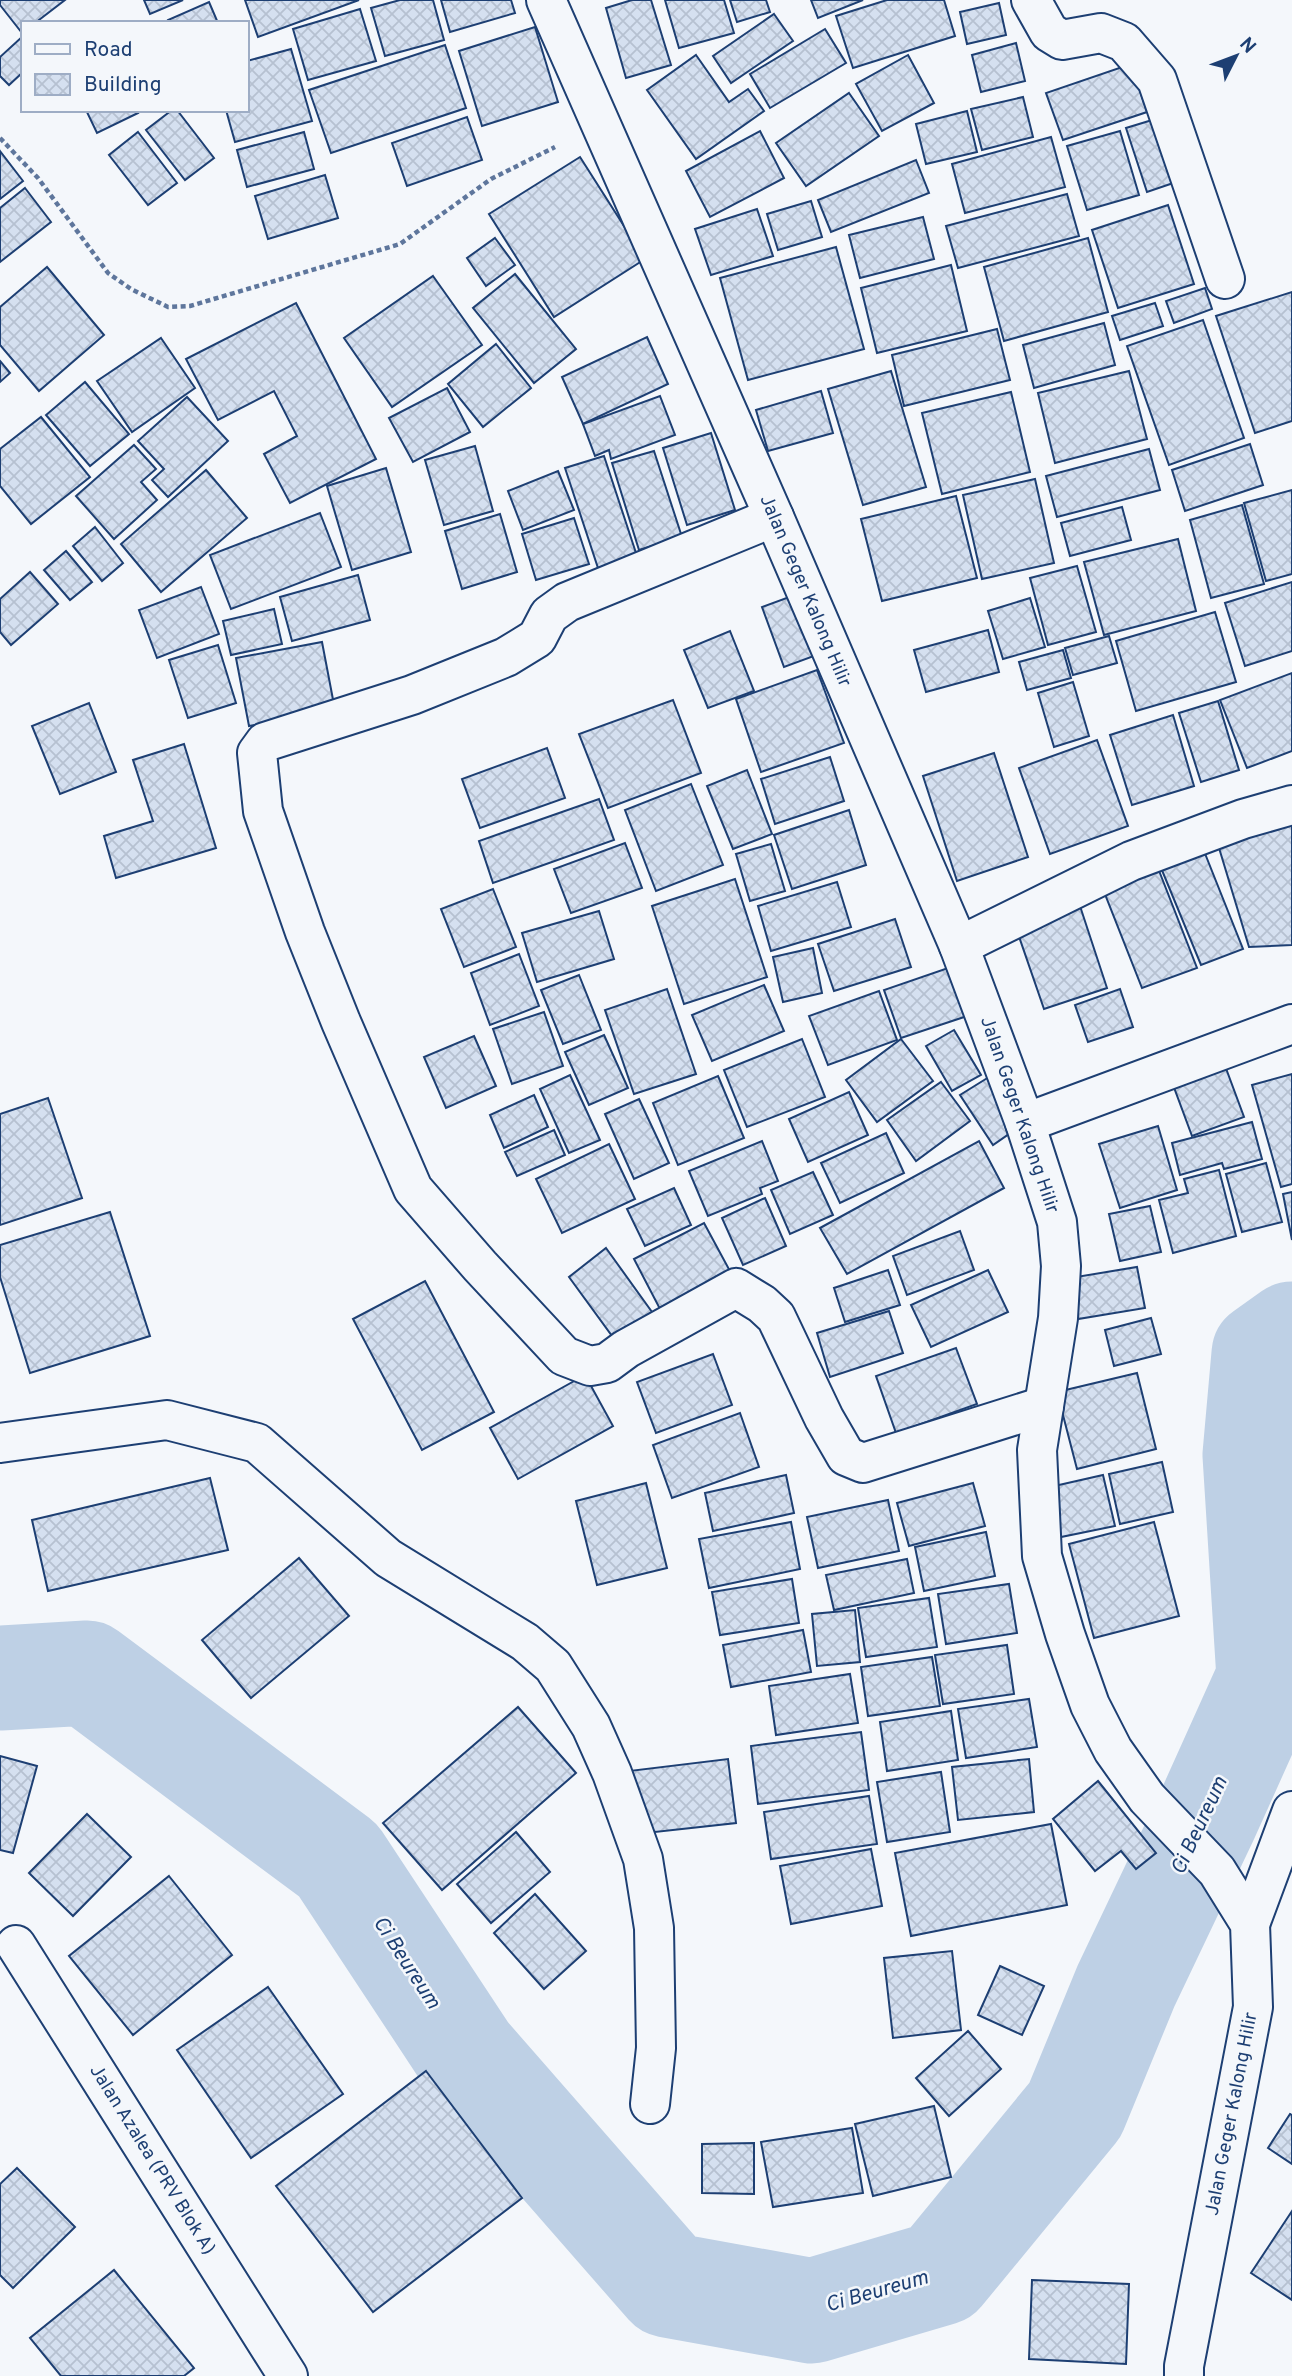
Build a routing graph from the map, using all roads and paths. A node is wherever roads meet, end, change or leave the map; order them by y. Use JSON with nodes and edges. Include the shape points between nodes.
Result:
{"nodes":[{"id":1,"x":546,"y":0,"type":"edge"},
{"id":2,"x":1031,"y":0,"type":"edge"},
{"id":3,"x":600,"y":125,"type":"junction"},
{"id":4,"x":0,"y":138,"type":"edge"},
{"id":5,"x":1226,"y":279,"type":"dead end"},
{"id":6,"x":774,"y":517,"type":"junction"},
{"id":7,"x":1292,"y":805,"type":"edge"},
{"id":8,"x":959,"y":946,"type":"junction"},
{"id":9,"x":1292,"y":1024,"type":"edge"},
{"id":10,"x":1025,"y":1123,"type":"junction"},
{"id":11,"x":1044,"y":1406,"type":"junction"},
{"id":12,"x":0,"y":1443,"type":"edge"},
{"id":13,"x":1292,"y":1811,"type":"edge"},
{"id":14,"x":1250,"y":1924,"type":"junction"},
{"id":15,"x":16,"y":1945,"type":"dead end"},
{"id":16,"x":650,"y":2104,"type":"dead end"},
{"id":17,"x":288,"y":2376,"type":"edge"},
{"id":18,"x":1184,"y":2376,"type":"edge"}],
"edges":[{"from":1,"to":3,"type":"street","name":"Jalan Geger Kalong Hilir"},
{"from":2,"to":5,"type":"street","via":[[1049,32],[1062,40],[1101,33],[1124,42],[1157,80]]},
{"from":3,"to":4,"type":"path","via":[[491,179],[400,244],[190,306],[168,307],[108,273],[38,178]]},
{"from":3,"to":6,"type":"street","name":"Jalan Geger Kalong Hilir"},
{"from":6,"to":8,"type":"street","name":"Jalan Geger Kalong Hilir"},
{"from":6,"to":11,"type":"street","via":[[567,602],[550,615],[537,638],[506,657],[412,695],[265,742],[257,753],[262,811],[341,1022],[413,1188],[564,1356],[590,1366],[607,1363],[736,1288],[776,1317],[846,1456],[863,1463]]},
{"from":7,"to":8,"type":"street","via":[[1131,861]]},
{"from":8,"to":10,"type":"street","name":"Jalan Geger Kalong Hilir"},
{"from":9,"to":10,"type":"street"},
{"from":10,"to":11,"type":"street","name":"Jalan Geger Kalong Hilir","via":[[1057,1222],[1061,1266]]},
{"from":11,"to":14,"type":"street","name":"Jalan Geger Kalong Hilir","via":[[1037,1450],[1042,1556],[1090,1704],[1113,1750],[1147,1798],[1217,1871]]},
{"from":12,"to":16,"type":"street","via":[[167,1420],[257,1443],[388,1558],[525,1642],[553,1666],[591,1726],[643,1859],[654,1928],[656,2048]]},
{"from":13,"to":14,"type":"street"},
{"from":14,"to":18,"type":"street","name":"Jalan Geger Kalong Hilir","via":[[1253,2007]]},
{"from":15,"to":17,"type":"street","name":"Jalan Azalea (PRV Blok A)"}]}
